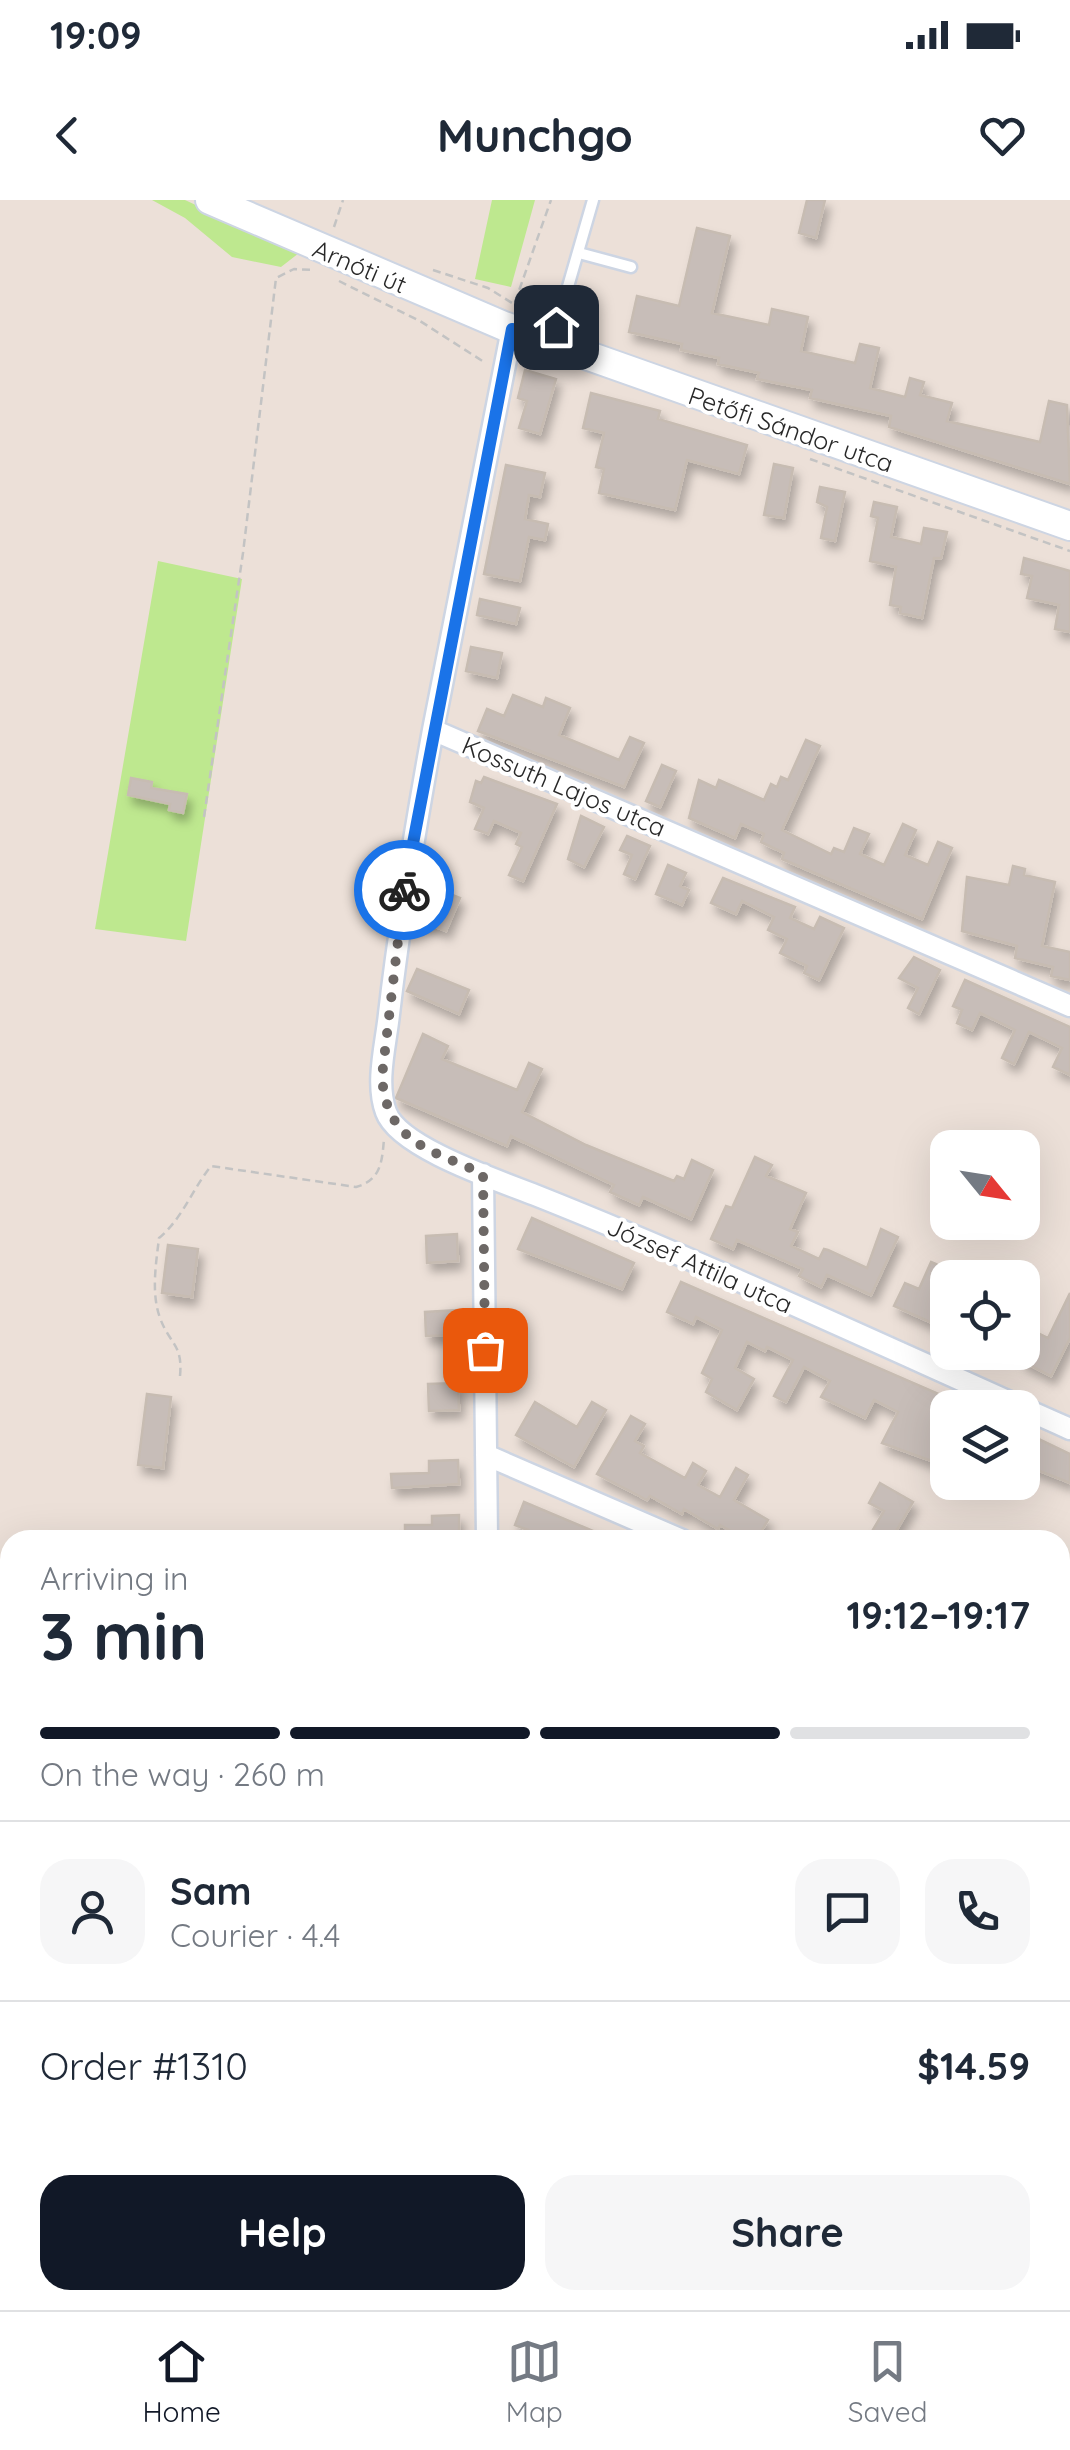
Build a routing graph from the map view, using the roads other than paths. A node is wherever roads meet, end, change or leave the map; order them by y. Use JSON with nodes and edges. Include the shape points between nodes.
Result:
{"nodes":[{"id":1,"x":210,"y":200,"type":"edge"},
{"id":2,"x":593,"y":200,"type":"edge"},
{"id":3,"x":579,"y":253,"type":"junction"},
{"id":4,"x":631,"y":267,"type":"dead end"},
{"id":5,"x":508,"y":327,"type":"junction"},
{"id":6,"x":551,"y":343,"type":"junction"},
{"id":7,"x":1070,"y":526,"type":"edge"},
{"id":8,"x":433,"y":730,"type":"junction"},
{"id":9,"x":1070,"y":1006,"type":"edge"},
{"id":10,"x":483,"y":1174,"type":"junction"},
{"id":11,"x":1070,"y":1428,"type":"edge"},
{"id":12,"x":486,"y":1455,"type":"junction"},
{"id":13,"x":487,"y":1530,"type":"edge"},
{"id":14,"x":659,"y":1530,"type":"edge"}],
"edges":[{"from":1,"to":5,"type":"main road","name":"Arnóti út","via":[[324,262]]},
{"from":2,"to":3,"type":"lane"},
{"from":3,"to":4,"type":"lane"},
{"from":3,"to":6,"type":"lane"},
{"from":5,"to":6,"type":"main road","name":"Petőfi Sándor utca"},
{"from":5,"to":8,"type":"street","name":"Kossuth Lajos utca"},
{"from":6,"to":7,"type":"main road","name":"Petőfi Sándor utca"},
{"from":8,"to":9,"type":"street","name":"Kossuth Lajos utca"},
{"from":8,"to":10,"type":"street","name":"József Attila utca","via":[[400,916],[382,1076],[386,1112],[414,1141]]},
{"from":10,"to":11,"type":"street","name":"József Attila utca"},
{"from":10,"to":12,"type":"street"},
{"from":12,"to":13,"type":"street"},
{"from":12,"to":14,"type":"street"}]}
